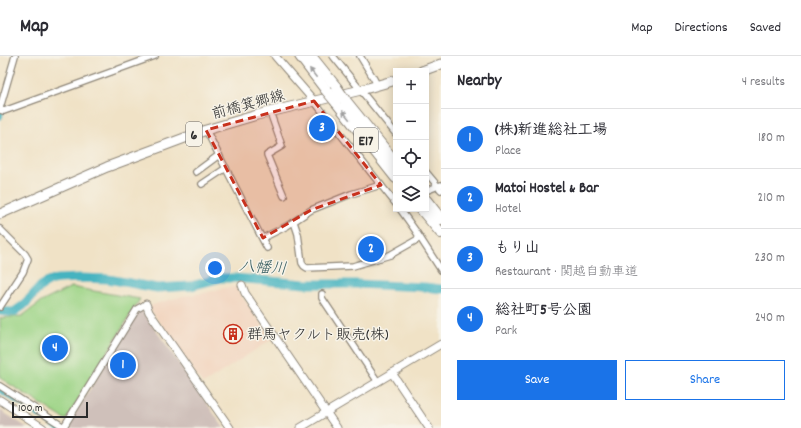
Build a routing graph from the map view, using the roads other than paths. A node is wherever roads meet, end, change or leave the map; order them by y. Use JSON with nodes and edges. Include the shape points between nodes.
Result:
{"nodes":[{"id":1,"x":15,"y":56,"type":"edge"},
{"id":2,"x":155,"y":56,"type":"edge"},
{"id":3,"x":275,"y":56,"type":"edge"},
{"id":4,"x":300,"y":56,"type":"edge"},
{"id":5,"x":311,"y":56,"type":"edge"},
{"id":6,"x":333,"y":56,"type":"edge"},
{"id":7,"x":360,"y":56,"type":"edge"},
{"id":8,"x":441,"y":64,"type":"edge"},
{"id":9,"x":429,"y":68,"type":"edge"},
{"id":10,"x":393,"y":81,"type":"edge"},
{"id":11,"x":377,"y":86,"type":"junction"},
{"id":12,"x":331,"y":89,"type":"junction"},
{"id":13,"x":361,"y":90,"type":"junction"},
{"id":14,"x":314,"y":101,"type":"junction"},
{"id":15,"x":340,"y":101,"type":"junction"},
{"id":16,"x":0,"y":109,"type":"edge"},
{"id":17,"x":270,"y":112,"type":"junction"},
{"id":18,"x":206,"y":130,"type":"junction"},
{"id":19,"x":393,"y":130,"type":"edge"},
{"id":20,"x":219,"y":155,"type":"junction"},
{"id":21,"x":393,"y":160,"type":"edge"},
{"id":22,"x":226,"y":168,"type":"junction"},
{"id":23,"x":196,"y":172,"type":"dead end"},
{"id":24,"x":429,"y":175,"type":"edge"},
{"id":25,"x":395,"y":176,"type":"edge"},
{"id":26,"x":202,"y":184,"type":"dead end"},
{"id":27,"x":381,"y":185,"type":"junction"},
{"id":28,"x":440,"y":187,"type":"edge"},
{"id":29,"x":429,"y":194,"type":"edge"},
{"id":30,"x":284,"y":196,"type":"dead end"},
{"id":31,"x":429,"y":198,"type":"edge"},
{"id":32,"x":393,"y":199,"type":"edge"},
{"id":33,"x":402,"y":212,"type":"edge"},
{"id":34,"x":424,"y":212,"type":"edge"},
{"id":35,"x":0,"y":214,"type":"edge"},
{"id":36,"x":441,"y":219,"type":"edge"},
{"id":37,"x":294,"y":222,"type":"junction"},
{"id":38,"x":0,"y":229,"type":"edge"},
{"id":39,"x":441,"y":233,"type":"edge"},
{"id":40,"x":263,"y":238,"type":"junction"},
{"id":41,"x":420,"y":238,"type":"junction"},
{"id":42,"x":267,"y":248,"type":"dead end"},
{"id":43,"x":441,"y":270,"type":"edge"},
{"id":44,"x":242,"y":285,"type":"dead end"},
{"id":45,"x":322,"y":294,"type":"dead end"},
{"id":46,"x":146,"y":304,"type":"joint"},
{"id":47,"x":1,"y":305,"type":"edge"},
{"id":48,"x":441,"y":344,"type":"edge"},
{"id":49,"x":392,"y":373,"type":"junction"},
{"id":50,"x":378,"y":382,"type":"junction"},
{"id":51,"x":0,"y":386,"type":"edge"},
{"id":52,"x":0,"y":400,"type":"edge"},
{"id":53,"x":327,"y":412,"type":"junction"},
{"id":54,"x":64,"y":427,"type":"edge"},
{"id":55,"x":43,"y":428,"type":"edge"},
{"id":56,"x":230,"y":428,"type":"edge"},
{"id":57,"x":300,"y":428,"type":"edge"},
{"id":58,"x":337,"y":428,"type":"edge"},
{"id":59,"x":429,"y":428,"type":"edge"}],
"edges":[{"from":1,"to":16,"type":"street"},
{"from":2,"to":16,"type":"street","via":[[4,111]]},
{"from":3,"to":14,"type":"street"},
{"from":12,"to":4,"type":"highway","one_way":true},
{"from":5,"to":12,"type":"highway"},
{"from":6,"to":13,"type":"street"},
{"from":7,"to":11,"type":"street"},
{"from":8,"to":9,"type":"main road"},
{"from":10,"to":11,"type":"main road","name":"前橋箕郷線","number":"6"},
{"from":11,"to":13,"type":"main road","name":"前橋箕郷線","number":"6"},
{"from":12,"to":15,"type":"highway","bridge":true},
{"from":13,"to":14,"type":"main road","name":"前橋箕郷線","number":"6"},
{"from":13,"to":19,"type":"street"},
{"from":14,"to":17,"type":"main road","name":"前橋箕郷線","number":"6"},
{"from":14,"to":27,"type":"street"},
{"from":15,"to":21,"type":"highway","number":"E17"},
{"from":25,"to":15,"type":"highway","number":"E17","one_way":true},
{"from":17,"to":18,"type":"main road","name":"前橋箕郷線","number":"6"},
{"from":17,"to":30,"type":"street","via":[[282,146],[267,155]]},
{"from":18,"to":20,"type":"street"},
{"from":18,"to":35,"type":"main road","name":"前橋箕郷線","number":"6","via":[[90,173]]},
{"from":20,"to":22,"type":"street"},
{"from":20,"to":23,"type":"street"},
{"from":22,"to":26,"type":"street"},
{"from":22,"to":40,"type":"street"},
{"from":24,"to":28,"type":"street"},
{"from":27,"to":32,"type":"street"},
{"from":27,"to":37,"type":"street","via":[[315,208]]},
{"from":28,"to":29,"type":"street"},
{"from":31,"to":36,"type":"highway"},
{"from":33,"to":41,"type":"street"},
{"from":34,"to":39,"type":"highway"},
{"from":37,"to":40,"type":"street"},
{"from":37,"to":41,"type":"street","via":[[302,263],[307,268],[353,266],[390,255]]},
{"from":38,"to":47,"type":"street","via":[[28,258],[23,272]]},
{"from":40,"to":42,"type":"street"},
{"from":41,"to":43,"type":"street"},
{"from":44,"to":53,"type":"street"},
{"from":45,"to":50,"type":"street","via":[[322,298]]},
{"from":46,"to":54,"type":"street","via":[[137,309]]},
{"from":46,"to":56,"type":"street","via":[[149,312]]},
{"from":48,"to":49,"type":"street"},
{"from":49,"to":50,"type":"street"},
{"from":49,"to":59,"type":"street"},
{"from":50,"to":53,"type":"street"},
{"from":51,"to":54,"type":"street"},
{"from":52,"to":55,"type":"street"},
{"from":53,"to":57,"type":"street"},
{"from":53,"to":58,"type":"street"}]}
